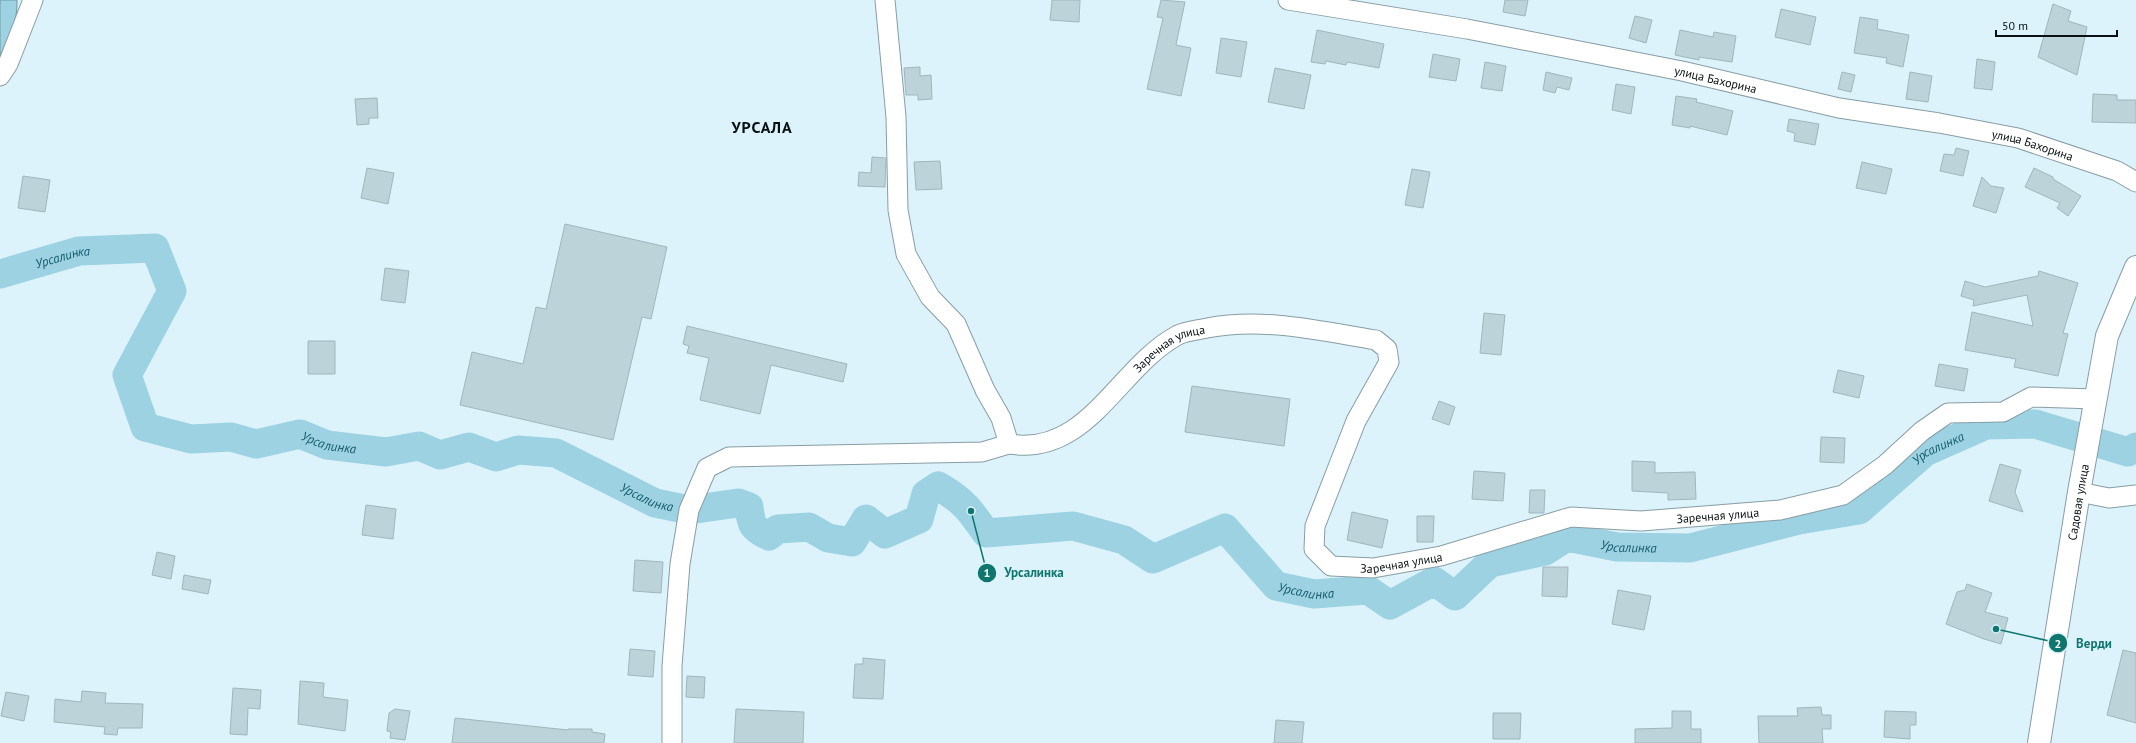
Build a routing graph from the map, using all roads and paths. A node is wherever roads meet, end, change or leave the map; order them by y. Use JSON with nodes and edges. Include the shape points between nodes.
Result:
{"nodes":[{"id":1,"x":33,"y":0,"type":"edge"},
{"id":2,"x":884,"y":0,"type":"edge"},
{"id":3,"x":1288,"y":0,"type":"edge"},
{"id":4,"x":0,"y":76,"type":"edge"},
{"id":5,"x":2136,"y":182,"type":"edge"},
{"id":6,"x":2136,"y":267,"type":"edge"},
{"id":7,"x":2096,"y":399,"type":"junction"},
{"id":8,"x":1009,"y":444,"type":"junction"},
{"id":9,"x":2079,"y":492,"type":"junction"},
{"id":10,"x":2136,"y":495,"type":"edge"},
{"id":11,"x":672,"y":743,"type":"edge"},
{"id":12,"x":2039,"y":743,"type":"edge"}],
"edges":[{"from":1,"to":4,"type":"street","via":[[8,64]]},
{"from":2,"to":8,"type":"street","via":[[896,117],[898,210],[906,254],[930,297],[956,324],[985,390],[1001,418]]},
{"from":3,"to":5,"type":"street","name":"улица Бахорина","via":[[1467,29],[1682,72],[1839,108],[2018,138],[2117,172]]},
{"from":6,"to":7,"type":"street","name":"Садовая улица","via":[[2107,336]]},
{"from":7,"to":8,"type":"street","name":"Заречная улица","via":[[2031,397],[2003,412],[1948,413],[1922,431],[1885,465],[1843,495],[1780,510],[1641,521],[1571,516],[1441,556],[1373,568],[1331,566],[1314,550],[1315,526],[1356,421],[1389,362],[1387,349],[1376,340],[1275,323],[1230,323],[1179,335],[1150,356],[1086,422],[1050,443],[1022,446]]},
{"from":7,"to":9,"type":"street","name":"Садовая улица"},
{"from":8,"to":11,"type":"street","via":[[982,452],[730,457],[707,468],[689,510],[680,564],[672,666]]},
{"from":9,"to":10,"type":"street","via":[[2109,498]]},
{"from":9,"to":12,"type":"street","name":"Садовая улица"}]}
